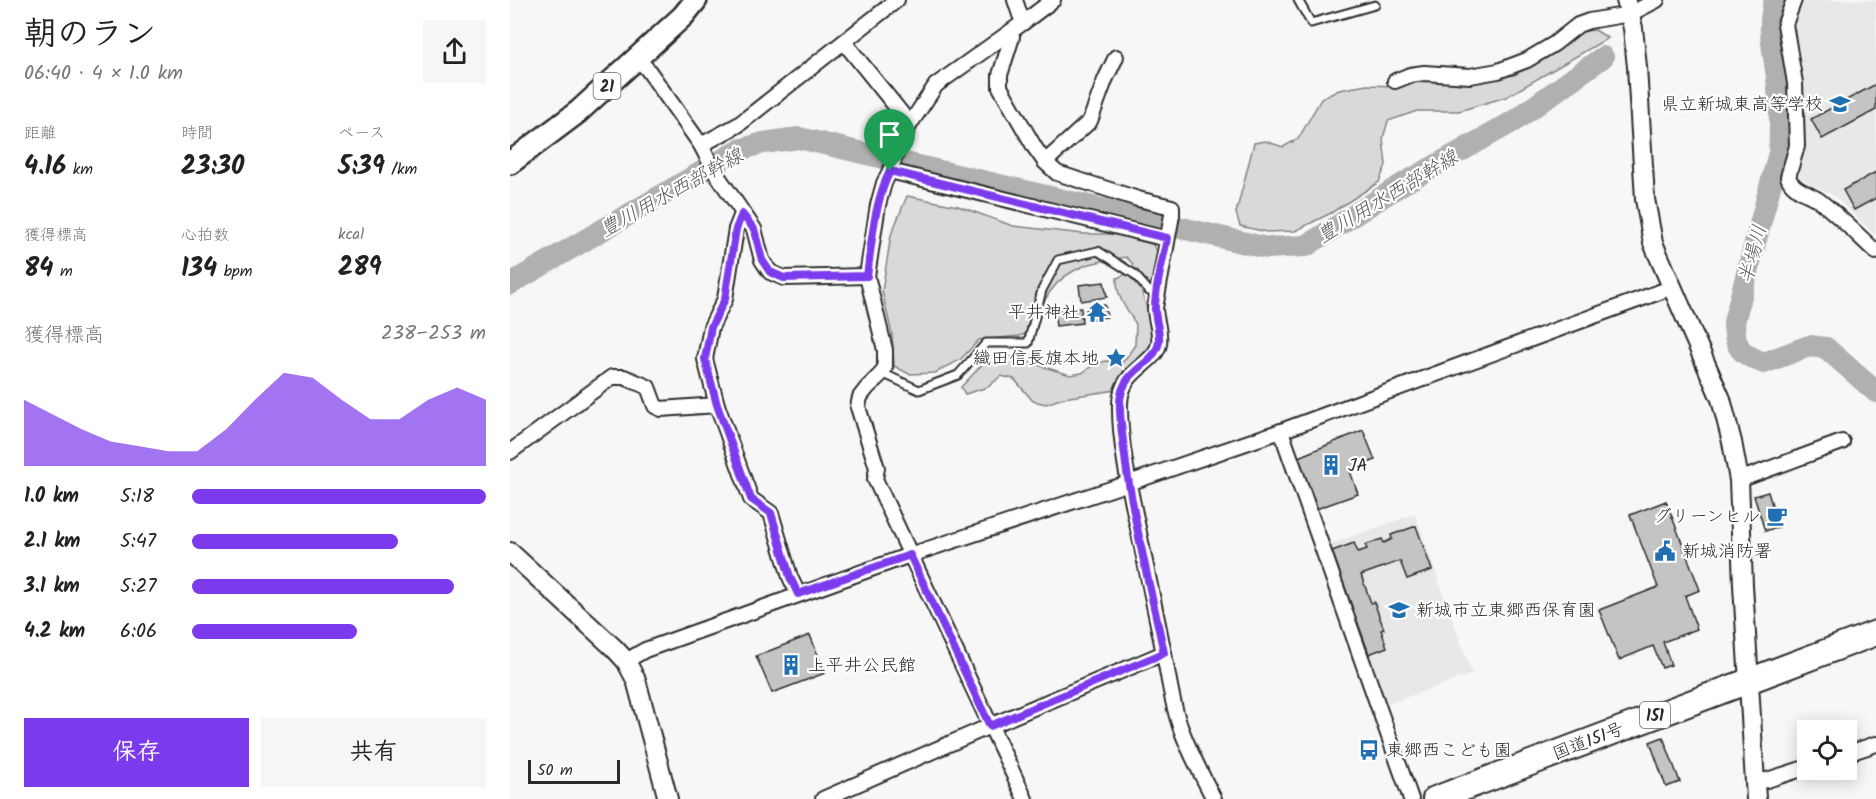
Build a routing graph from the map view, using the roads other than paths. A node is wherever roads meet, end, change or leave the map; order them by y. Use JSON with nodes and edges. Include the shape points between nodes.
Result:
{"nodes":[{"id":1,"x":696,"y":0,"type":"edge"},
{"id":2,"x":897,"y":0,"type":"edge"},
{"id":3,"x":1015,"y":0,"type":"edge"},
{"id":4,"x":1053,"y":0,"type":"edge"},
{"id":5,"x":1298,"y":0,"type":"edge"},
{"id":6,"x":1657,"y":0,"type":"edge"},
{"id":7,"x":1794,"y":0,"type":"edge"},
{"id":8,"x":1375,"y":5,"type":"dead end"},
{"id":9,"x":1628,"y":7,"type":"edge"},
{"id":10,"x":1024,"y":22,"type":"junction"},
{"id":11,"x":1011,"y":32,"type":"junction"},
{"id":12,"x":844,"y":42,"type":"junction"},
{"id":13,"x":1116,"y":57,"type":"dead end"},
{"id":14,"x":637,"y":58,"type":"junction"},
{"id":15,"x":1395,"y":81,"type":"dead end"},
{"id":16,"x":910,"y":124,"type":"junction"},
{"id":17,"x":704,"y":150,"type":"junction"},
{"id":18,"x":1045,"y":162,"type":"junction"},
{"id":19,"x":510,"y":163,"type":"edge"},
{"id":20,"x":891,"y":169,"type":"junction"},
{"id":21,"x":742,"y":214,"type":"junction"},
{"id":22,"x":1168,"y":236,"type":"junction"},
{"id":23,"x":1876,"y":252,"type":"edge"},
{"id":24,"x":867,"y":276,"type":"junction"},
{"id":25,"x":1673,"y":286,"type":"junction"},
{"id":26,"x":1156,"y":294,"type":"junction"},
{"id":27,"x":882,"y":373,"type":"junction"},
{"id":28,"x":717,"y":405,"type":"junction"},
{"id":29,"x":1281,"y":431,"type":"junction"},
{"id":30,"x":1842,"y":442,"type":"dead end"},
{"id":31,"x":510,"y":452,"type":"edge"},
{"id":32,"x":1739,"y":480,"type":"junction"},
{"id":33,"x":1129,"y":483,"type":"junction"},
{"id":34,"x":510,"y":552,"type":"edge"},
{"id":35,"x":910,"y":555,"type":"junction"},
{"id":36,"x":798,"y":594,"type":"junction"},
{"id":37,"x":1876,"y":633,"type":"edge"},
{"id":38,"x":1164,"y":653,"type":"junction"},
{"id":39,"x":626,"y":661,"type":"junction"},
{"id":40,"x":1749,"y":680,"type":"junction"},
{"id":41,"x":990,"y":726,"type":"junction"},
{"id":42,"x":1876,"y":744,"type":"edge"},
{"id":43,"x":1857,"y":750,"type":"edge"},
{"id":44,"x":1797,"y":770,"type":"edge"},
{"id":45,"x":1756,"y":790,"type":"edge"},
{"id":46,"x":668,"y":799,"type":"edge"},
{"id":47,"x":823,"y":799,"type":"edge"},
{"id":48,"x":1025,"y":799,"type":"edge"},
{"id":49,"x":1214,"y":799,"type":"edge"},
{"id":50,"x":1411,"y":799,"type":"edge"},
{"id":51,"x":1435,"y":799,"type":"edge"}],
"edges":[{"from":1,"to":14,"type":"main road","number":"21"},
{"from":2,"to":12,"type":"street"},
{"from":3,"to":10,"type":"street"},
{"from":4,"to":10,"type":"street"},
{"from":5,"to":8,"type":"lane","via":[[1311,23]]},
{"from":6,"to":9,"type":"street"},
{"from":7,"to":23,"type":"street","via":[[1785,24],[1795,82],[1797,146],[1789,182],[1818,200]]},
{"from":9,"to":15,"type":"street","via":[[1578,25],[1527,60],[1498,71],[1470,76],[1424,73]]},
{"from":9,"to":25,"type":"street","via":[[1637,67],[1645,199],[1653,243]]},
{"from":10,"to":11,"type":"street"},
{"from":11,"to":16,"type":"street","via":[[936,85]]},
{"from":11,"to":18,"type":"street","via":[[999,87]]},
{"from":12,"to":16,"type":"street"},
{"from":12,"to":17,"type":"street"},
{"from":13,"to":18,"type":"street","via":[[1090,121]]},
{"from":14,"to":17,"type":"street"},
{"from":14,"to":19,"type":"main road","number":"21","via":[[547,138]]},
{"from":16,"to":20,"type":"street"},
{"from":17,"to":21,"type":"street"},
{"from":18,"to":22,"type":"street","via":[[1057,173],[1172,207]]},
{"from":20,"to":22,"type":"street"},
{"from":20,"to":24,"type":"street","via":[[878,205]]},
{"from":21,"to":24,"type":"street","via":[[754,229],[762,260],[770,272],[784,278]]},
{"from":21,"to":28,"type":"street","via":[[725,299],[711,327],[705,359]]},
{"from":22,"to":26,"type":"street"},
{"from":24,"to":27,"type":"street","via":[[885,350]]},
{"from":25,"to":29,"type":"street"},
{"from":25,"to":32,"type":"street","via":[[1720,399]]},
{"from":26,"to":27,"type":"lane","via":[[1098,251],[1058,260],[1042,290],[1028,343],[986,343],[958,375],[919,390]]},
{"from":26,"to":33,"type":"street","via":[[1159,344],[1131,374],[1120,400]]},
{"from":27,"to":35,"type":"street","via":[[860,397],[858,407],[877,468],[875,479]]},
{"from":28,"to":31,"type":"street","via":[[661,409],[655,406],[648,387],[624,377],[612,377]]},
{"from":28,"to":36,"type":"street","via":[[751,499],[771,513]]},
{"from":29,"to":33,"type":"street"},
{"from":29,"to":50,"type":"street"},
{"from":30,"to":32,"type":"street"},
{"from":32,"to":40,"type":"street"},
{"from":33,"to":35,"type":"street"},
{"from":33,"to":38,"type":"street"},
{"from":34,"to":39,"type":"street"},
{"from":35,"to":36,"type":"street"},
{"from":35,"to":41,"type":"street"},
{"from":36,"to":39,"type":"street","via":[[645,650]]},
{"from":37,"to":40,"type":"highway","name":"国道151号","number":"151"},
{"from":38,"to":41,"type":"street"},
{"from":38,"to":49,"type":"street","via":[[1181,728]]},
{"from":39,"to":46,"type":"street","via":[[636,680]]},
{"from":40,"to":45,"type":"street"},
{"from":40,"to":51,"type":"highway","name":"国道151号","number":"151"},
{"from":41,"to":47,"type":"street"},
{"from":41,"to":48,"type":"street"},
{"from":42,"to":43,"type":"street"},
{"from":44,"to":45,"type":"street","via":[[1767,780]]}]}
